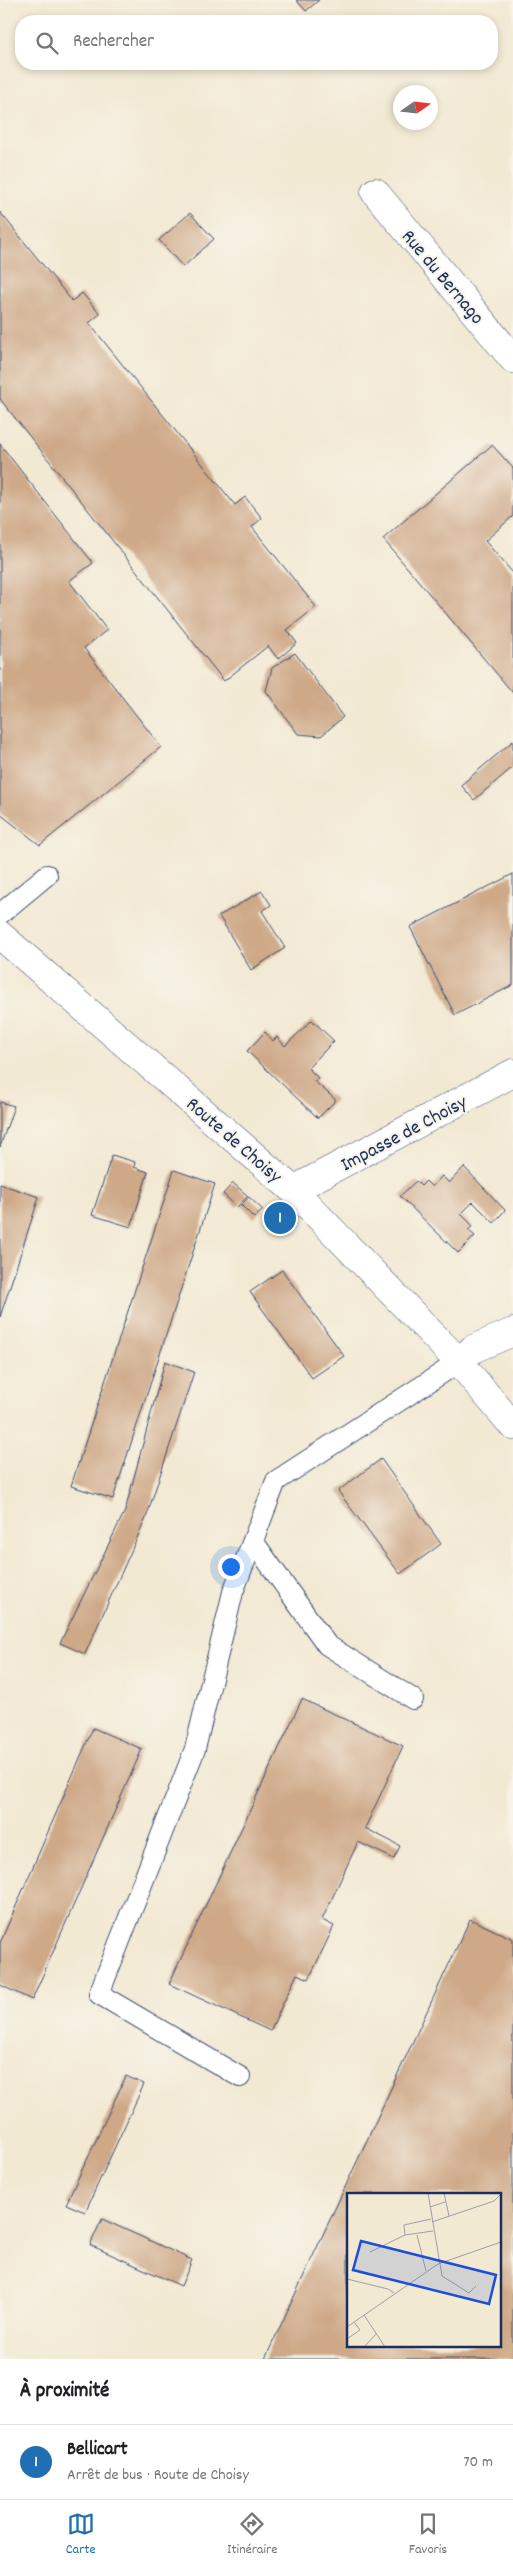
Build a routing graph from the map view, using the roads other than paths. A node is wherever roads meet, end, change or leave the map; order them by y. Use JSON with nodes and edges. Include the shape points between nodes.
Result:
{"nodes":[{"id":1,"x":375,"y":192,"type":"dead end"},
{"id":2,"x":513,"y":359,"type":"edge"},
{"id":3,"x":47,"y":875,"type":"dead end"},
{"id":4,"x":0,"y":914,"type":"edge"},
{"id":5,"x":0,"y":936,"type":"edge"},
{"id":6,"x":513,"y":1073,"type":"edge"},
{"id":7,"x":293,"y":1190,"type":"junction"},
{"id":8,"x":513,"y":1332,"type":"edge"},
{"id":9,"x":459,"y":1362,"type":"junction"},
{"id":10,"x":513,"y":1426,"type":"edge"},
{"id":11,"x":253,"y":1541,"type":"junction"},
{"id":12,"x":413,"y":1699,"type":"dead end"},
{"id":13,"x":240,"y":2077,"type":"dead end"}],
"edges":[{"from":1,"to":2,"type":"street","name":"Rue du Bernago"},
{"from":3,"to":4,"type":"lane"},
{"from":5,"to":7,"type":"street","name":"Route de Choisy"},
{"from":6,"to":7,"type":"street","name":"Impasse de Choisy"},
{"from":7,"to":9,"type":"street","name":"Route de Choisy"},
{"from":8,"to":9,"type":"street","via":[[473,1349]]},
{"from":9,"to":10,"type":"street","name":"Route de Choisy"},
{"from":9,"to":11,"type":"lane","via":[[276,1481]]},
{"from":11,"to":12,"type":"lane","via":[[327,1645]]},
{"from":11,"to":13,"type":"lane","via":[[234,1592],[195,1749],[99,1994]]}]}
